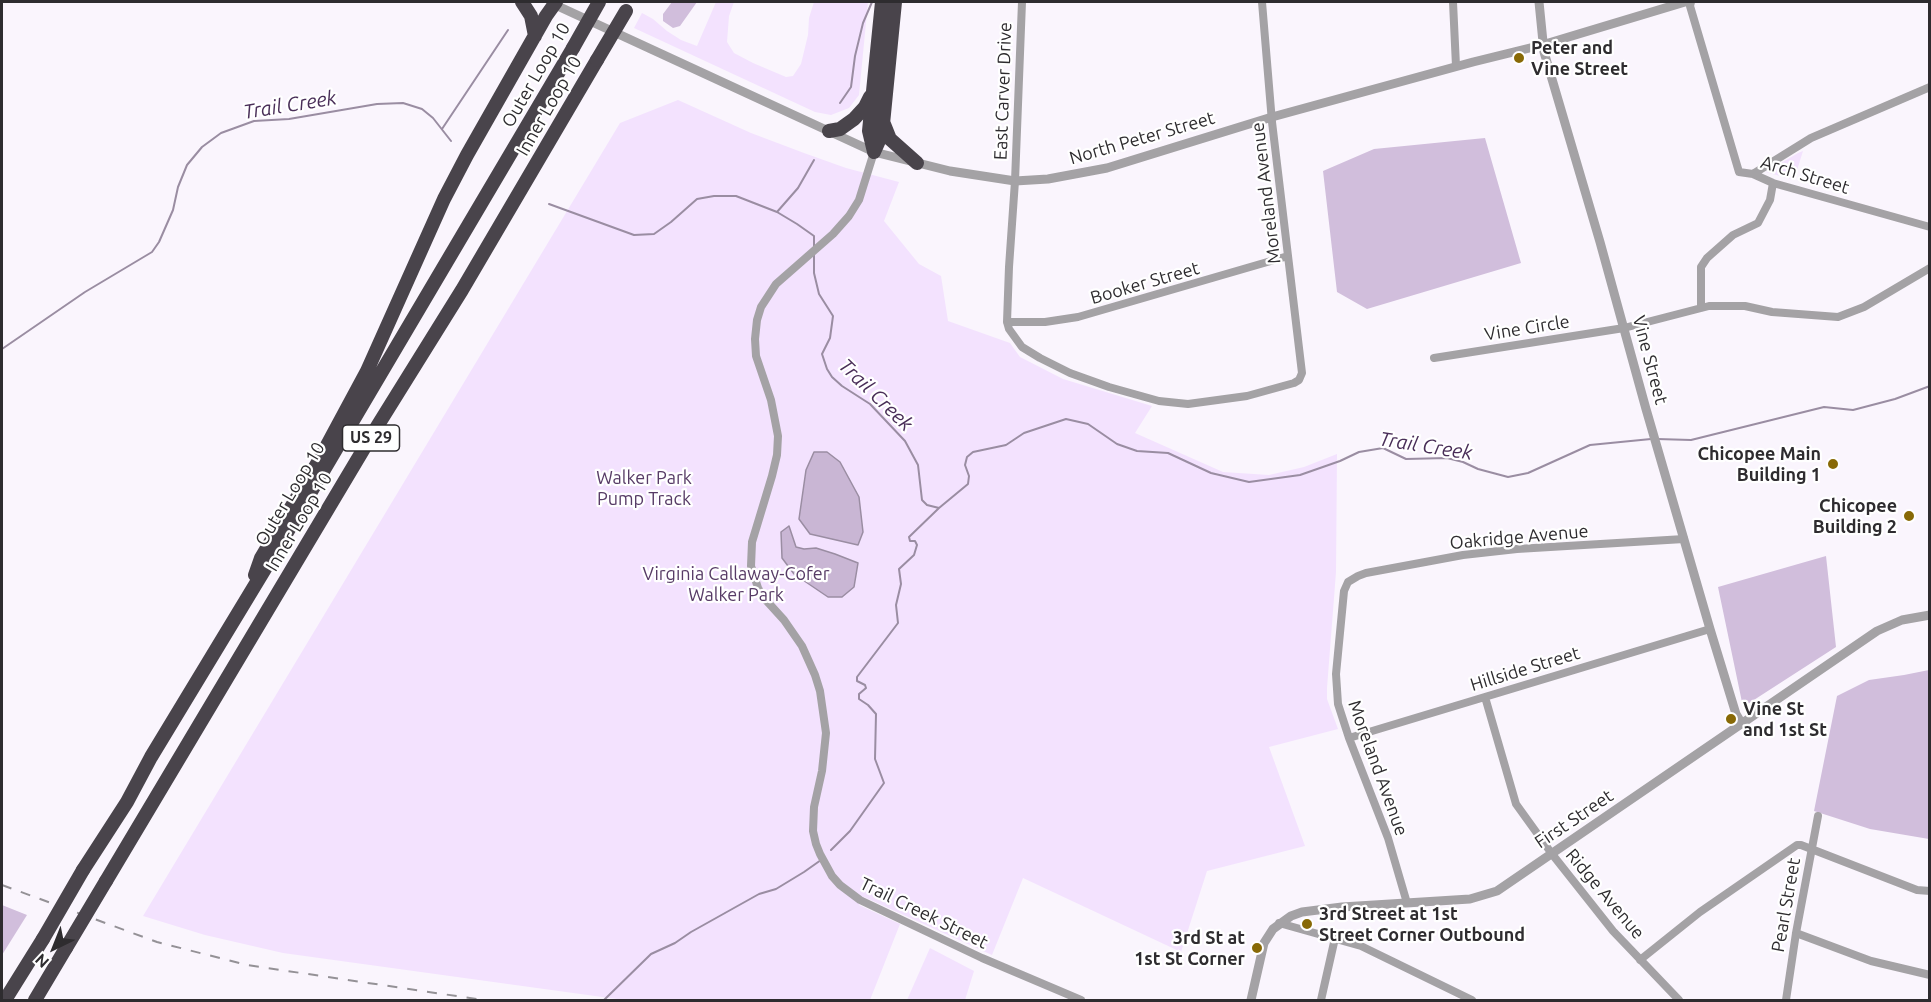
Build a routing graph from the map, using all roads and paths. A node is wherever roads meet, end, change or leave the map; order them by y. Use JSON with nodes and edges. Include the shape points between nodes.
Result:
{"nodes":[{"id":1,"x":522,"y":2,"type":"edge"},
{"id":2,"x":553,"y":2,"type":"edge"},
{"id":3,"x":599,"y":2,"type":"edge"},
{"id":4,"x":882,"y":2,"type":"edge"},
{"id":5,"x":895,"y":2,"type":"edge"},
{"id":6,"x":1022,"y":2,"type":"edge"},
{"id":7,"x":1262,"y":2,"type":"edge"},
{"id":8,"x":1453,"y":2,"type":"edge"},
{"id":9,"x":1539,"y":2,"type":"edge"},
{"id":10,"x":1685,"y":2,"type":"edge"},
{"id":11,"x":1691,"y":2,"type":"edge"},
{"id":12,"x":629,"y":6,"type":"edge"},
{"id":13,"x":535,"y":36,"type":"junction"},
{"id":14,"x":1542,"y":45,"type":"junction"},
{"id":15,"x":1456,"y":66,"type":"junction"},
{"id":16,"x":1929,"y":87,"type":"edge"},
{"id":17,"x":873,"y":89,"type":"junction"},
{"id":18,"x":1272,"y":117,"type":"junction"},
{"id":19,"x":884,"y":124,"type":"junction"},
{"id":20,"x":829,"y":131,"type":"junction"},
{"id":21,"x":874,"y":152,"type":"junction"},
{"id":22,"x":917,"y":163,"type":"junction"},
{"id":23,"x":1752,"y":174,"type":"junction"},
{"id":24,"x":1015,"y":181,"type":"junction"},
{"id":25,"x":1773,"y":183,"type":"junction"},
{"id":26,"x":1929,"y":227,"type":"edge"},
{"id":27,"x":1288,"y":256,"type":"junction"},
{"id":28,"x":1929,"y":268,"type":"edge"},
{"id":29,"x":1701,"y":308,"type":"junction"},
{"id":30,"x":1007,"y":322,"type":"junction"},
{"id":31,"x":1624,"y":328,"type":"junction"},
{"id":32,"x":1434,"y":358,"type":"dead end"},
{"id":33,"x":1684,"y":539,"type":"junction"},
{"id":34,"x":1358,"y":576,"type":"joint"},
{"id":35,"x":249,"y":597,"type":"junction"},
{"id":36,"x":1929,"y":615,"type":"edge"},
{"id":37,"x":1710,"y":630,"type":"junction"},
{"id":38,"x":1485,"y":697,"type":"junction"},
{"id":39,"x":1742,"y":724,"type":"junction"},
{"id":40,"x":1349,"y":738,"type":"junction"},
{"id":41,"x":1818,"y":816,"type":"dead end"},
{"id":42,"x":1811,"y":849,"type":"junction"},
{"id":43,"x":1552,"y":854,"type":"junction"},
{"id":44,"x":1929,"y":891,"type":"edge"},
{"id":45,"x":1407,"y":903,"type":"junction"},
{"id":46,"x":1280,"y":923,"type":"junction"},
{"id":47,"x":1796,"y":933,"type":"junction"},
{"id":48,"x":1335,"y":938,"type":"junction"},
{"id":49,"x":1640,"y":960,"type":"junction"},
{"id":50,"x":1929,"y":975,"type":"edge"},
{"id":51,"x":37,"y":998,"type":"edge"},
{"id":52,"x":5,"y":1000,"type":"edge"},
{"id":53,"x":1081,"y":1000,"type":"edge"},
{"id":54,"x":1251,"y":1000,"type":"edge"},
{"id":55,"x":1321,"y":1000,"type":"edge"},
{"id":56,"x":1472,"y":1000,"type":"edge"},
{"id":57,"x":1679,"y":1000,"type":"edge"},
{"id":58,"x":1786,"y":1000,"type":"edge"}],
"edges":[{"from":1,"to":13,"type":"highway","via":[[531,16]]},
{"from":2,"to":13,"type":"highway"},
{"from":2,"to":20,"type":"street","name":"North Peter Street"},
{"from":3,"to":35,"type":"highway","name":"Outer Loop 10","number":"US 29","bridge":true},
{"from":4,"to":17,"type":"highway"},
{"from":5,"to":19,"type":"highway"},
{"from":6,"to":24,"type":"street","name":"East Carver Drive"},
{"from":7,"to":18,"type":"street","name":"Moreland Avenue"},
{"from":8,"to":15,"type":"street"},
{"from":9,"to":14,"type":"street","name":"Vine Street"},
{"from":10,"to":14,"type":"street","name":"North Peter Street"},
{"from":11,"to":23,"type":"street","name":"Arch Street","via":[[1738,172]]},
{"from":12,"to":51,"type":"highway","name":"Inner Loop 10","number":"US 29","bridge":true},
{"from":13,"to":35,"type":"highway","via":[[444,199],[367,371],[261,558]]},
{"from":14,"to":15,"type":"street","name":"North Peter Street"},
{"from":14,"to":31,"type":"street","name":"Vine Street"},
{"from":15,"to":18,"type":"street","name":"North Peter Street"},
{"from":16,"to":23,"type":"street","via":[[1811,138]]},
{"from":17,"to":20,"type":"highway","via":[[854,120]]},
{"from":17,"to":21,"type":"highway","via":[[869,131]]},
{"from":18,"to":24,"type":"street","name":"North Peter Street","via":[[1107,168]]},
{"from":18,"to":27,"type":"street","name":"Moreland Avenue"},
{"from":19,"to":21,"type":"highway"},
{"from":19,"to":22,"type":"highway","via":[[890,140]]},
{"from":20,"to":21,"type":"street","name":"North Peter Street"},
{"from":21,"to":22,"type":"street","name":"North Peter Street"},
{"from":21,"to":53,"type":"street","name":"Trail Creek Street","via":[[859,200],[844,224],[776,284],[757,320],[755,339],[756,356],[771,400],[777,455],[752,542],[751,566],[764,598],[802,646],[820,691],[826,733],[813,831],[820,854],[836,881],[860,900]]},
{"from":22,"to":24,"type":"street","name":"North Peter Street"},
{"from":23,"to":25,"type":"street","name":"Arch Street"},
{"from":24,"to":30,"type":"street","name":"East Carver Drive"},
{"from":25,"to":26,"type":"street","name":"Arch Street"},
{"from":25,"to":29,"type":"street","via":[[1770,201],[1758,224],[1733,235],[1701,267]]},
{"from":27,"to":30,"type":"street","name":"Booker Street","via":[[1078,317]]},
{"from":27,"to":30,"type":"street","name":"Moreland Avenue","via":[[1302,373],[1294,383],[1247,396],[1188,404],[1159,401],[1091,381],[1022,347]]},
{"from":28,"to":29,"type":"street","name":"Vine Circle","via":[[1864,307],[1838,317],[1745,306]]},
{"from":29,"to":31,"type":"street","name":"Vine Circle"},
{"from":31,"to":32,"type":"street","name":"Vine Circle"},
{"from":31,"to":33,"type":"street","name":"Vine Street"},
{"from":33,"to":34,"type":"street","name":"Oakridge Avenue","via":[[1464,555]]},
{"from":33,"to":37,"type":"street","name":"Vine Street"},
{"from":34,"to":40,"type":"street","name":"Moreland Avenue","via":[[1348,582],[1344,591],[1336,674],[1338,704]]},
{"from":35,"to":52,"type":"highway","name":"Outer Loop 10","number":"US 29","bridge":true},
{"from":36,"to":39,"type":"street","name":"First Street","via":[[1886,626]]},
{"from":37,"to":38,"type":"street","name":"Hillside Street"},
{"from":37,"to":39,"type":"street","name":"Vine Street"},
{"from":38,"to":40,"type":"street","name":"Hillside Street"},
{"from":38,"to":43,"type":"street","name":"Ridge Avenue","via":[[1516,804]]},
{"from":39,"to":43,"type":"street","name":"First Street"},
{"from":40,"to":45,"type":"street","name":"Moreland Avenue","via":[[1388,838]]},
{"from":41,"to":42,"type":"street","name":"Pearl Street"},
{"from":42,"to":44,"type":"street","via":[[1917,890]]},
{"from":42,"to":47,"type":"street","name":"Pearl Street"},
{"from":42,"to":49,"type":"street","via":[[1801,845],[1793,848],[1700,912]]},
{"from":43,"to":45,"type":"street","name":"First Street","via":[[1509,884],[1481,897]]},
{"from":43,"to":49,"type":"street","name":"Ridge Avenue"},
{"from":45,"to":46,"type":"street","name":"First Street","via":[[1319,909]]},
{"from":46,"to":48,"type":"street"},
{"from":46,"to":54,"type":"street","via":[[1264,943]]},
{"from":47,"to":50,"type":"street","via":[[1871,961]]},
{"from":47,"to":58,"type":"street","name":"Pearl Street"},
{"from":48,"to":55,"type":"street"},
{"from":48,"to":56,"type":"street","via":[[1361,946]]},
{"from":49,"to":57,"type":"street","name":"Ridge Avenue"}]}
